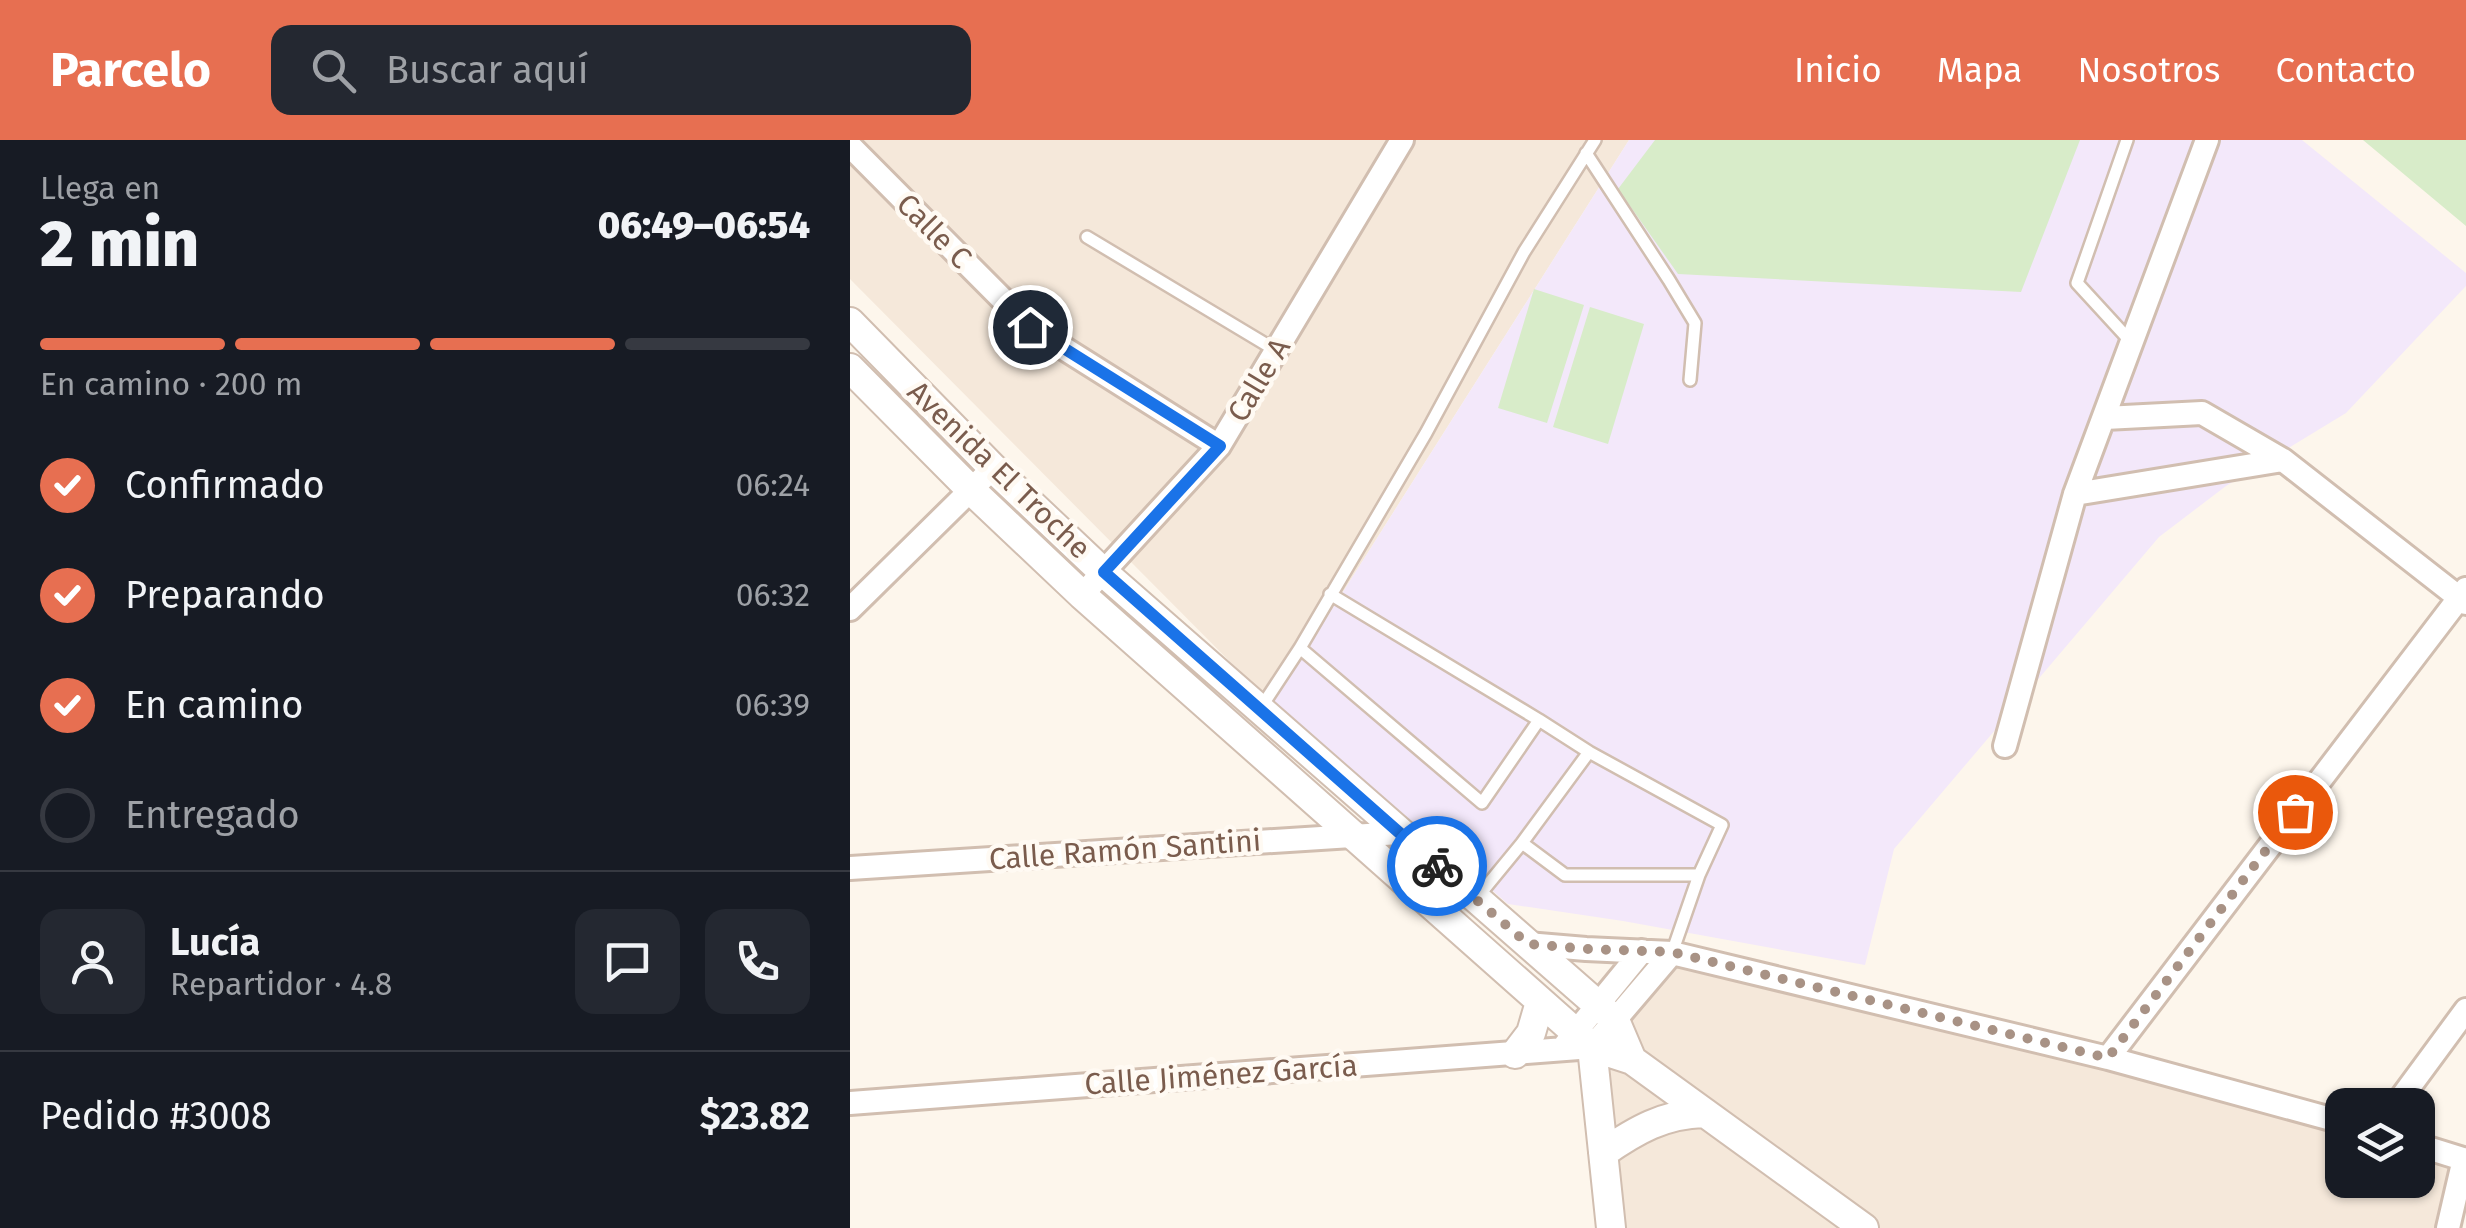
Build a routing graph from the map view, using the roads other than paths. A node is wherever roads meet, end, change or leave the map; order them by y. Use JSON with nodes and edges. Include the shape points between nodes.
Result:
{"nodes":[{"id":1,"x":1402,"y":140,"type":"edge"},
{"id":2,"x":1594,"y":140,"type":"edge"},
{"id":3,"x":2128,"y":140,"type":"edge"},
{"id":4,"x":2207,"y":140,"type":"edge"},
{"id":5,"x":850,"y":146,"type":"edge"},
{"id":6,"x":1586,"y":153,"type":"junction"},
{"id":7,"x":1087,"y":236,"type":"dead end"},
{"id":8,"x":850,"y":322,"type":"edge"},
{"id":9,"x":2132,"y":344,"type":"junction"},
{"id":10,"x":1277,"y":351,"type":"junction"},
{"id":11,"x":850,"y":368,"type":"edge"},
{"id":12,"x":1690,"y":380,"type":"dead end"},
{"id":13,"x":2105,"y":418,"type":"junction"},
{"id":14,"x":1220,"y":446,"type":"junction"},
{"id":15,"x":2283,"y":460,"type":"junction"},
{"id":16,"x":993,"y":468,"type":"junction"},
{"id":17,"x":971,"y":490,"type":"junction"},
{"id":18,"x":2075,"y":494,"type":"junction"},
{"id":19,"x":1104,"y":572,"type":"junction"},
{"id":20,"x":1330,"y":594,"type":"junction"},
{"id":21,"x":1082,"y":595,"type":"junction"},
{"id":22,"x":2464,"y":597,"type":"edge"},
{"id":23,"x":850,"y":608,"type":"edge"},
{"id":24,"x":1300,"y":648,"type":"junction"},
{"id":25,"x":1260,"y":710,"type":"junction"},
{"id":26,"x":1539,"y":720,"type":"junction"},
{"id":27,"x":2006,"y":746,"type":"dead end"},
{"id":28,"x":1589,"y":752,"type":"junction"},
{"id":29,"x":1399,"y":833,"type":"junction"},
{"id":30,"x":1352,"y":836,"type":"junction"},
{"id":31,"x":1522,"y":843,"type":"junction"},
{"id":32,"x":850,"y":868,"type":"edge"},
{"id":33,"x":1699,"y":874,"type":"junction"},
{"id":34,"x":1476,"y":900,"type":"junction"},
{"id":35,"x":1528,"y":944,"type":"junction"},
{"id":36,"x":1642,"y":951,"type":"junction"},
{"id":37,"x":1672,"y":952,"type":"junction"},
{"id":38,"x":1540,"y":1002,"type":"junction"},
{"id":39,"x":2466,"y":1010,"type":"edge"},
{"id":40,"x":1607,"y":1013,"type":"junction"},
{"id":41,"x":1576,"y":1043,"type":"junction"},
{"id":42,"x":1514,"y":1054,"type":"junction"},
{"id":43,"x":2108,"y":1058,"type":"junction"},
{"id":44,"x":1632,"y":1060,"type":"junction"},
{"id":45,"x":2409,"y":1088,"type":"edge"},
{"id":46,"x":850,"y":1103,"type":"edge"},
{"id":47,"x":1704,"y":1112,"type":"junction"},
{"id":48,"x":2325,"y":1117,"type":"edge"},
{"id":49,"x":2435,"y":1150,"type":"edge"},
{"id":50,"x":1603,"y":1152,"type":"junction"},
{"id":51,"x":2465,"y":1160,"type":"edge"},
{"id":52,"x":1612,"y":1228,"type":"edge"},
{"id":53,"x":1864,"y":1228,"type":"edge"},
{"id":54,"x":2448,"y":1228,"type":"edge"}],
"edges":[{"from":1,"to":10,"type":"street","name":"Calle A"},
{"from":2,"to":6,"type":"lane"},
{"from":3,"to":9,"type":"lane","via":[[2077,283]]},
{"from":4,"to":9,"type":"street"},
{"from":5,"to":14,"type":"street","name":"Calle C","via":[[1030,327]]},
{"from":6,"to":12,"type":"lane","via":[[1695,323]]},
{"from":6,"to":20,"type":"lane"},
{"from":7,"to":10,"type":"lane"},
{"from":8,"to":16,"type":"street","name":"Avenida El Troche"},
{"from":9,"to":13,"type":"street"},
{"from":10,"to":14,"type":"street","name":"Calle A"},
{"from":11,"to":17,"type":"street","name":"Avenida El Troche"},
{"from":13,"to":15,"type":"street","via":[[2202,414]]},
{"from":13,"to":18,"type":"street"},
{"from":14,"to":19,"type":"street","name":"Calle A"},
{"from":15,"to":18,"type":"street"},
{"from":15,"to":22,"type":"street"},
{"from":16,"to":17,"type":"street"},
{"from":16,"to":19,"type":"street","name":"Avenida El Troche"},
{"from":17,"to":21,"type":"street","name":"Avenida El Troche"},
{"from":17,"to":23,"type":"street"},
{"from":18,"to":27,"type":"street"},
{"from":19,"to":21,"type":"street","name":"Calle A"},
{"from":19,"to":25,"type":"street","name":"Avenida El Troche"},
{"from":20,"to":24,"type":"lane"},
{"from":20,"to":26,"type":"lane"},
{"from":21,"to":30,"type":"street","name":"Avenida El Troche"},
{"from":22,"to":43,"type":"street"},
{"from":24,"to":25,"type":"lane"},
{"from":24,"to":26,"type":"lane","via":[[1482,803]]},
{"from":25,"to":29,"type":"street","name":"Avenida El Troche"},
{"from":26,"to":28,"type":"lane"},
{"from":28,"to":31,"type":"lane"},
{"from":28,"to":33,"type":"lane","via":[[1722,824]]},
{"from":29,"to":30,"type":"street","name":"Calle Ramón Santini"},
{"from":29,"to":34,"type":"street","name":"Avenida El Troche"},
{"from":30,"to":32,"type":"street","name":"Calle Ramón Santini"},
{"from":30,"to":38,"type":"street","name":"Avenida El Troche"},
{"from":31,"to":33,"type":"lane","via":[[1565,875]]},
{"from":31,"to":34,"type":"lane"},
{"from":33,"to":37,"type":"lane"},
{"from":34,"to":35,"type":"street","name":"Avenida El Troche"},
{"from":35,"to":36,"type":"street"},
{"from":35,"to":40,"type":"street","name":"Avenida El Troche"},
{"from":36,"to":37,"type":"street"},
{"from":36,"to":40,"type":"street"},
{"from":37,"to":40,"type":"street"},
{"from":37,"to":43,"type":"street"},
{"from":38,"to":41,"type":"street","name":"Avenida El Troche"},
{"from":38,"to":42,"type":"street","via":[[1531,1033]]},
{"from":39,"to":45,"type":"street"},
{"from":40,"to":41,"type":"street"},
{"from":40,"to":44,"type":"street","name":"Avenida El Troche"},
{"from":41,"to":42,"type":"street","name":"Calle Jiménez García"},
{"from":41,"to":44,"type":"street","name":"Avenida El Troche"},
{"from":41,"to":50,"type":"street"},
{"from":42,"to":46,"type":"street","name":"Calle Jiménez García"},
{"from":43,"to":48,"type":"street"},
{"from":44,"to":47,"type":"street","name":"Avenida El Troche"},
{"from":47,"to":50,"type":"street","via":[[1636,1129]]},
{"from":47,"to":53,"type":"street","name":"Avenida El Troche"},
{"from":49,"to":51,"type":"street"},
{"from":50,"to":52,"type":"street"},
{"from":51,"to":54,"type":"street"}]}
